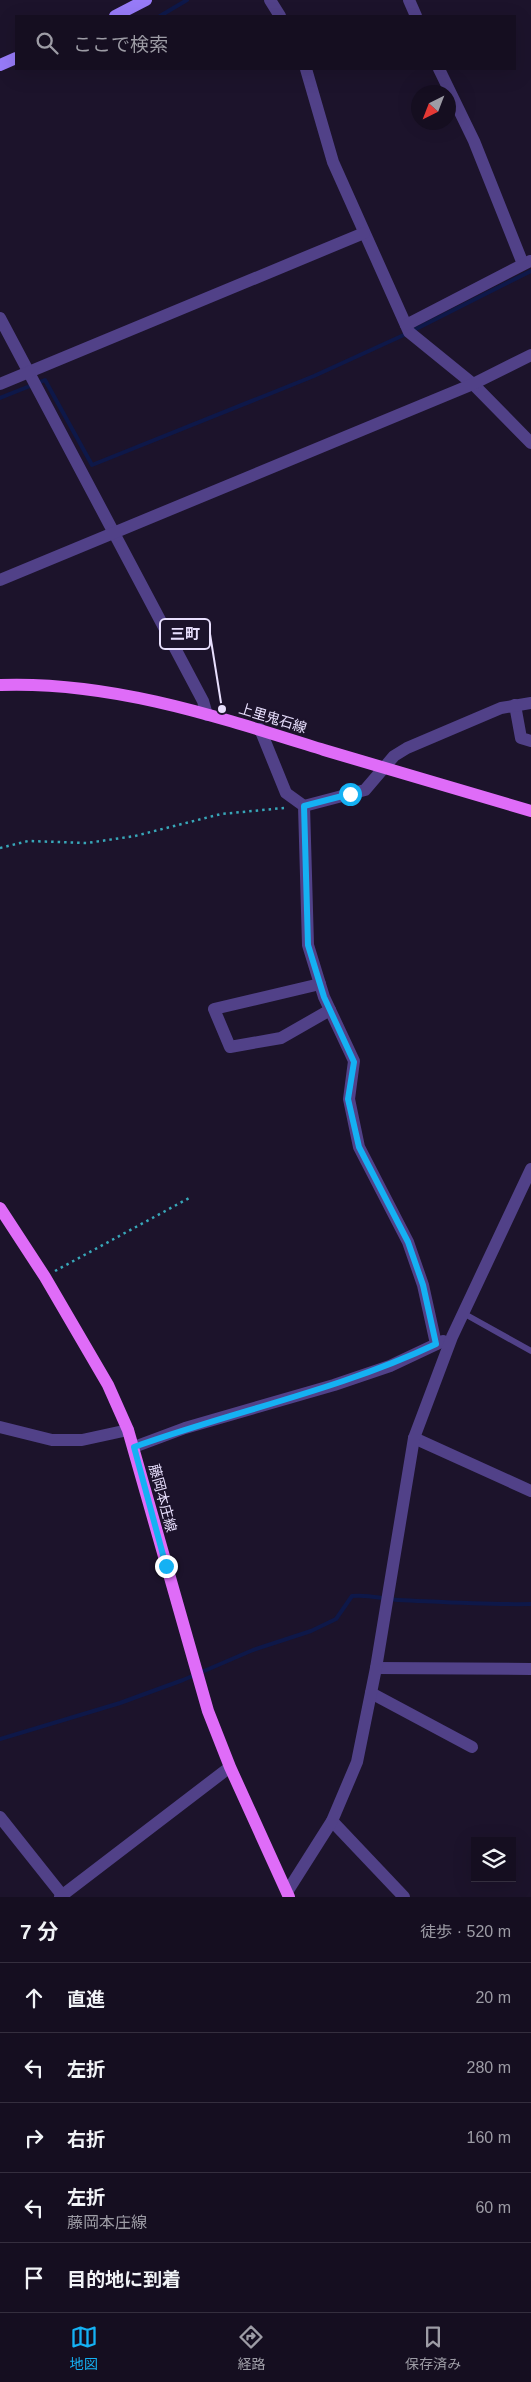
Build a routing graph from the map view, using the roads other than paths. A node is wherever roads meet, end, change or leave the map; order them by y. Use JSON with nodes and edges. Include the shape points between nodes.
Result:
{"nodes":[{"id":1,"x":146,"y":0,"type":"edge"},
{"id":2,"x":270,"y":0,"type":"edge"},
{"id":3,"x":409,"y":0,"type":"edge"},
{"id":4,"x":117,"y":15,"type":"edge"},
{"id":5,"x":279,"y":15,"type":"edge"},
{"id":6,"x":416,"y":15,"type":"edge"},
{"id":7,"x":15,"y":58,"type":"edge"},
{"id":8,"x":0,"y":65,"type":"edge"},
{"id":9,"x":306,"y":70,"type":"edge"},
{"id":10,"x":439,"y":70,"type":"edge"},
{"id":11,"x":364,"y":233,"type":"junction"},
{"id":12,"x":527,"y":262,"type":"edge"},
{"id":13,"x":0,"y":318,"type":"edge"},
{"id":14,"x":406,"y":325,"type":"junction"},
{"id":15,"x":531,"y":354,"type":"edge"},
{"id":16,"x":28,"y":372,"type":"junction"},
{"id":17,"x":0,"y":384,"type":"edge"},
{"id":18,"x":473,"y":384,"type":"junction"},
{"id":19,"x":531,"y":443,"type":"edge"},
{"id":20,"x":114,"y":532,"type":"junction"},
{"id":21,"x":0,"y":580,"type":"edge"},
{"id":22,"x":0,"y":685,"type":"edge"},
{"id":23,"x":531,"y":703,"type":"edge"},
{"id":24,"x":515,"y":706,"type":"junction"},
{"id":25,"x":207,"y":714,"type":"junction"},
{"id":26,"x":260,"y":729,"type":"junction"},
{"id":27,"x":531,"y":741,"type":"edge"},
{"id":28,"x":384,"y":768,"type":"junction"},
{"id":29,"x":304,"y":806,"type":"junction"},
{"id":30,"x":531,"y":811,"type":"edge"},
{"id":31,"x":320,"y":984,"type":"junction"},
{"id":32,"x":330,"y":1010,"type":"junction"},
{"id":33,"x":531,"y":1169,"type":"edge"},
{"id":34,"x":0,"y":1208,"type":"edge"},
{"id":35,"x":463,"y":1313,"type":"junction"},
{"id":36,"x":452,"y":1337,"type":"junction"},
{"id":37,"x":436,"y":1344,"type":"junction"},
{"id":38,"x":531,"y":1351,"type":"edge"},
{"id":39,"x":0,"y":1427,"type":"edge"},
{"id":40,"x":128,"y":1430,"type":"junction"},
{"id":41,"x":414,"y":1438,"type":"junction"},
{"id":42,"x":134,"y":1447,"type":"junction"},
{"id":43,"x":531,"y":1491,"type":"edge"},
{"id":44,"x":376,"y":1668,"type":"junction"},
{"id":45,"x":531,"y":1670,"type":"edge"},
{"id":46,"x":371,"y":1693,"type":"junction"},
{"id":47,"x":472,"y":1748,"type":"dead end"},
{"id":48,"x":230,"y":1767,"type":"junction"},
{"id":49,"x":0,"y":1817,"type":"edge"},
{"id":50,"x":332,"y":1821,"type":"junction"},
{"id":51,"x":288,"y":1895,"type":"edge"},
{"id":52,"x":61,"y":1896,"type":"edge"},
{"id":53,"x":404,"y":1897,"type":"edge"}],
"edges":[{"from":1,"to":4,"type":"main road"},
{"from":2,"to":5,"type":"street"},
{"from":3,"to":6,"type":"street"},
{"from":7,"to":8,"type":"main road"},
{"from":9,"to":11,"type":"street","via":[[333,162]]},
{"from":10,"to":12,"type":"street"},
{"from":11,"to":14,"type":"street"},
{"from":11,"to":16,"type":"street"},
{"from":12,"to":14,"type":"street"},
{"from":13,"to":16,"type":"street"},
{"from":14,"to":18,"type":"street","via":[[409,332]]},
{"from":15,"to":18,"type":"street"},
{"from":16,"to":17,"type":"street"},
{"from":16,"to":20,"type":"street"},
{"from":18,"to":19,"type":"street"},
{"from":18,"to":20,"type":"street"},
{"from":20,"to":21,"type":"street"},
{"from":20,"to":25,"type":"street"},
{"from":22,"to":25,"type":"main road","name":"上里鬼石線","via":[[94,689]]},
{"from":23,"to":24,"type":"street"},
{"from":24,"to":27,"type":"street","via":[[521,738]]},
{"from":24,"to":28,"type":"street","via":[[501,708],[408,748],[394,756]]},
{"from":25,"to":26,"type":"main road","name":"上里鬼石線"},
{"from":26,"to":28,"type":"main road","name":"上里鬼石線"},
{"from":26,"to":29,"type":"street","via":[[286,793]]},
{"from":28,"to":29,"type":"street","via":[[365,790]]},
{"from":28,"to":30,"type":"main road","name":"上里鬼石線"},
{"from":29,"to":31,"type":"street","via":[[308,945]]},
{"from":31,"to":32,"type":"street"},
{"from":31,"to":32,"type":"street","via":[[214,1009],[230,1047],[281,1038]]},
{"from":32,"to":37,"type":"street","via":[[354,1062],[348,1099],[359,1147],[408,1242],[423,1285]]},
{"from":33,"to":35,"type":"street"},
{"from":34,"to":40,"type":"main road","name":"藤岡本庄線","via":[[108,1385]]},
{"from":35,"to":36,"type":"street"},
{"from":35,"to":38,"type":"lane"},
{"from":36,"to":37,"type":"street"},
{"from":36,"to":41,"type":"street"},
{"from":37,"to":42,"type":"street","via":[[381,1369],[185,1428]]},
{"from":39,"to":40,"type":"street","via":[[52,1440],[82,1440]]},
{"from":40,"to":42,"type":"main road","name":"藤岡本庄線"},
{"from":41,"to":43,"type":"street"},
{"from":41,"to":44,"type":"street"},
{"from":42,"to":48,"type":"main road","name":"藤岡本庄線","via":[[208,1711]]},
{"from":44,"to":45,"type":"street"},
{"from":44,"to":46,"type":"street"},
{"from":46,"to":47,"type":"street"},
{"from":46,"to":50,"type":"street","via":[[357,1762]]},
{"from":48,"to":51,"type":"main road","name":"藤岡本庄線"},
{"from":48,"to":52,"type":"street"},
{"from":49,"to":52,"type":"street"},
{"from":50,"to":51,"type":"street"},
{"from":50,"to":53,"type":"street"}]}
